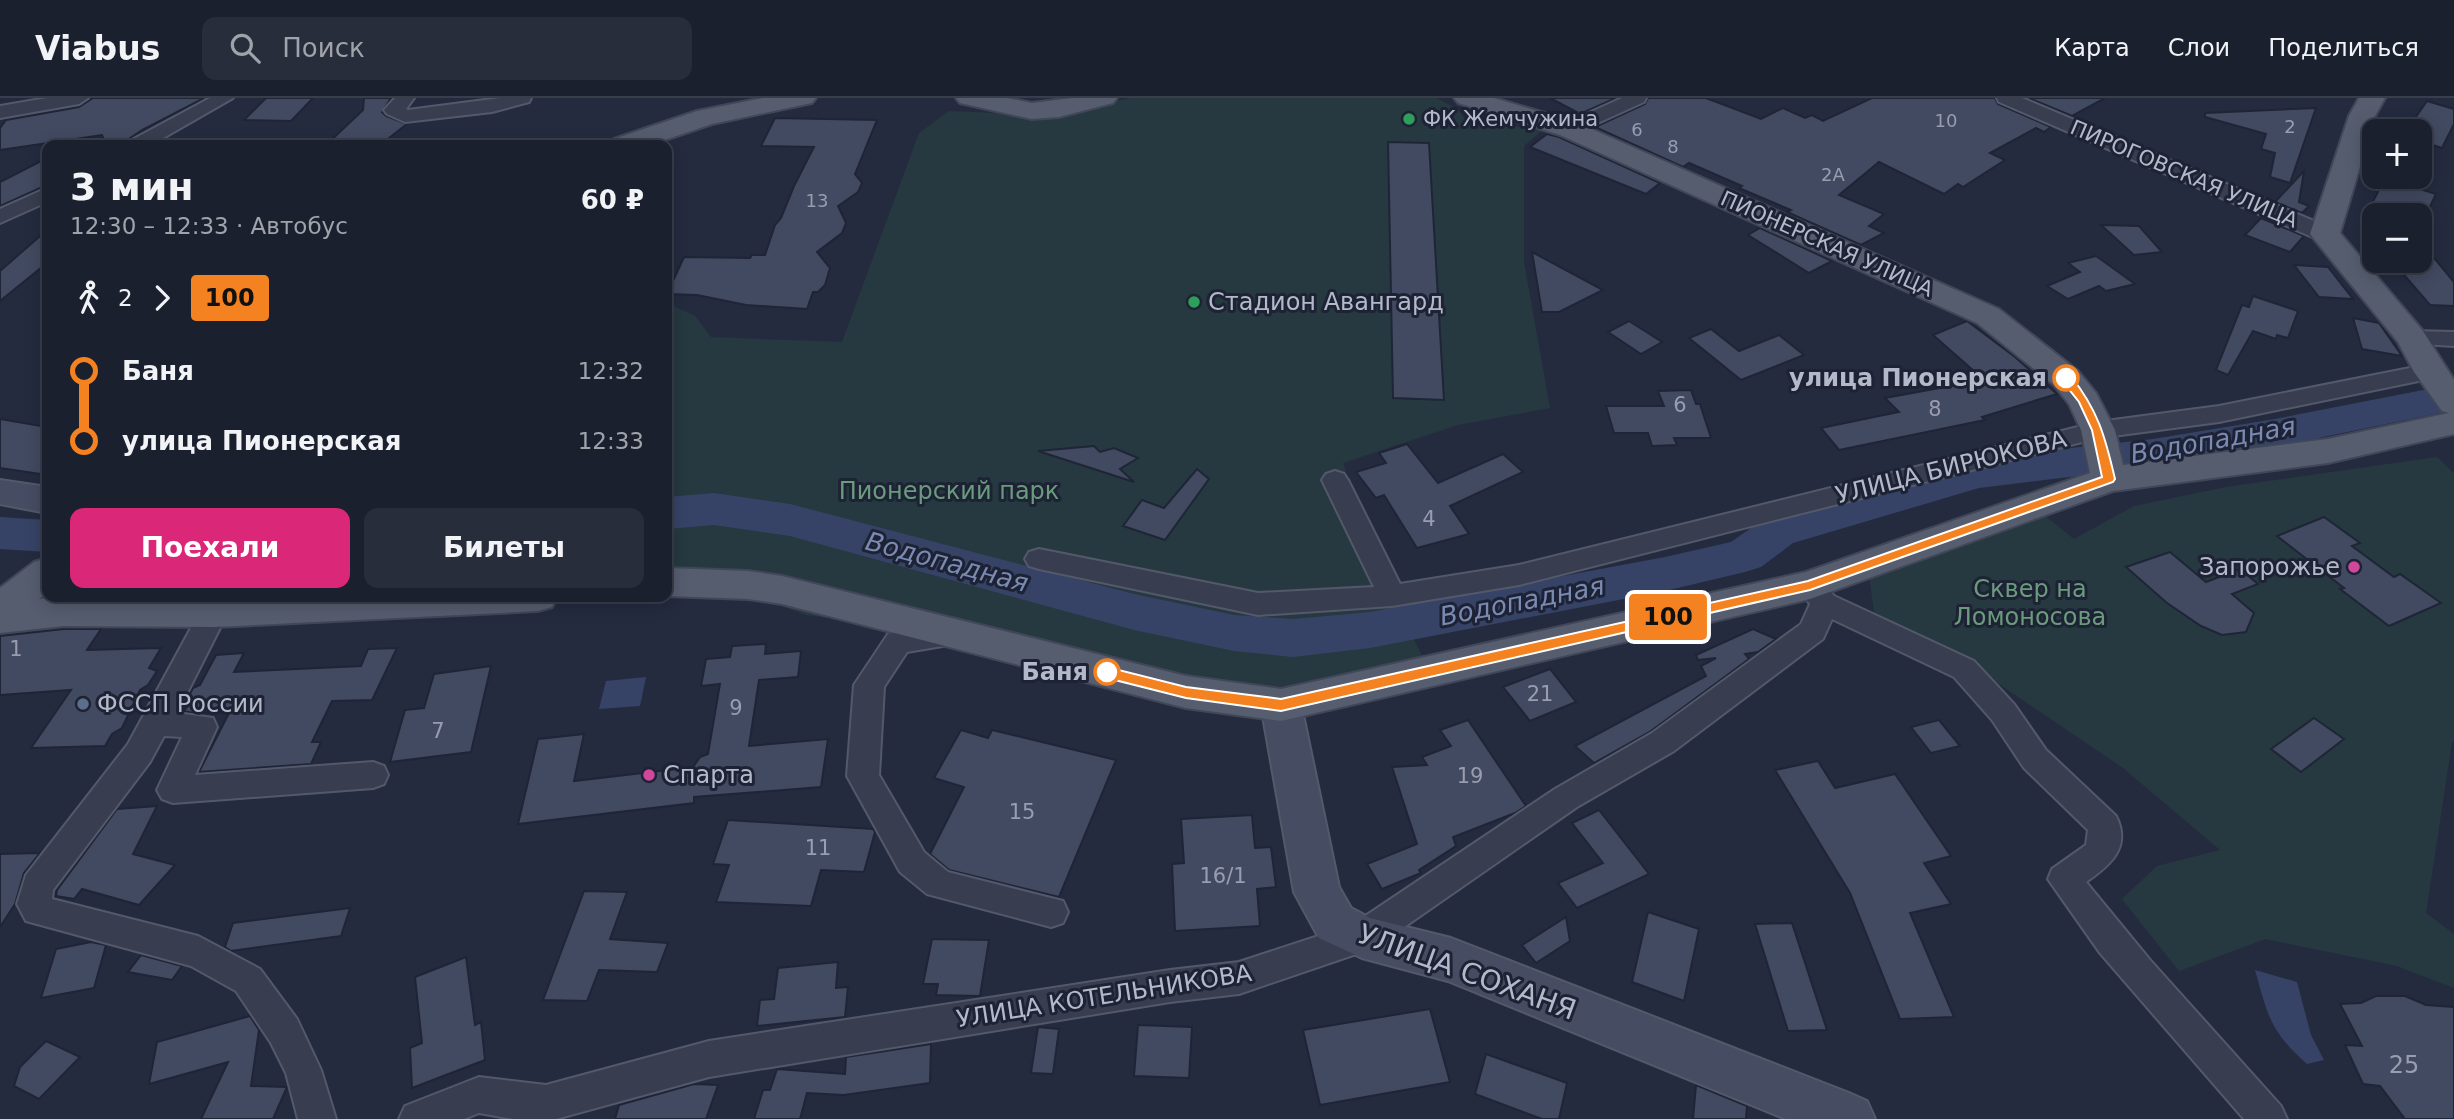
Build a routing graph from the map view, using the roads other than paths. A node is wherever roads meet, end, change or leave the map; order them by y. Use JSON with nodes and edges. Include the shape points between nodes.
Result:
{"nodes":[{"id":1,"x":79,"y":98,"type":"edge"},
{"id":2,"x":224,"y":98,"type":"edge"},
{"id":3,"x":405,"y":98,"type":"edge"},
{"id":4,"x":522,"y":98,"type":"edge"},
{"id":5,"x":803,"y":98,"type":"edge"},
{"id":6,"x":969,"y":98,"type":"edge"},
{"id":7,"x":1104,"y":98,"type":"edge"},
{"id":8,"x":1467,"y":98,"type":"edge"},
{"id":9,"x":1637,"y":98,"type":"edge"},
{"id":10,"x":2006,"y":98,"type":"edge"},
{"id":11,"x":2372,"y":98,"type":"edge"},
{"id":12,"x":0,"y":112,"type":"edge"},
{"id":13,"x":1569,"y":129,"type":"junction"},
{"id":14,"x":146,"y":140,"type":"edge"},
{"id":15,"x":639,"y":140,"type":"edge"},
{"id":16,"x":42,"y":196,"type":"edge"},
{"id":17,"x":0,"y":217,"type":"edge"},
{"id":18,"x":2325,"y":234,"type":"junction"},
{"id":19,"x":2412,"y":338,"type":"junction"},
{"id":20,"x":2454,"y":339,"type":"edge"},
{"id":21,"x":2442,"y":389,"type":"edge"},
{"id":22,"x":2454,"y":423,"type":"edge"},
{"id":23,"x":2098,"y":430,"type":"junction"},
{"id":24,"x":2109,"y":479,"type":"junction"},
{"id":25,"x":1335,"y":480,"type":"dead end"},
{"id":26,"x":0,"y":492,"type":"edge"},
{"id":27,"x":42,"y":499,"type":"edge"},
{"id":28,"x":1039,"y":559,"type":"dead end"},
{"id":29,"x":672,"y":582,"type":"edge"},
{"id":30,"x":672,"y":591,"type":"edge"},
{"id":31,"x":1817,"y":594,"type":"junction"},
{"id":32,"x":1392,"y":596,"type":"junction"},
{"id":33,"x":19,"y":601,"type":"edge"},
{"id":34,"x":42,"y":602,"type":"edge"},
{"id":35,"x":58,"y":602,"type":"edge"},
{"id":36,"x":262,"y":602,"type":"edge"},
{"id":37,"x":430,"y":602,"type":"edge"},
{"id":38,"x":214,"y":612,"type":"junction"},
{"id":39,"x":956,"y":634,"type":"junction"},
{"id":40,"x":1281,"y":705,"type":"junction"},
{"id":41,"x":156,"y":723,"type":"junction"},
{"id":42,"x":373,"y":775,"type":"dead end"},
{"id":43,"x":1052,"y":912,"type":"dead end"},
{"id":44,"x":1362,"y":937,"type":"junction"},
{"id":45,"x":539,"y":1111,"type":"edge"},
{"id":46,"x":317,"y":1119,"type":"edge"},
{"id":47,"x":418,"y":1119,"type":"edge"},
{"id":48,"x":1849,"y":1119,"type":"edge"},
{"id":49,"x":2268,"y":1119,"type":"edge"}],
"edges":[{"from":1,"to":12,"type":"street"},
{"from":2,"to":14,"type":"street"},
{"from":3,"to":4,"type":"street","via":[[394,110],[405,116]]},
{"from":5,"to":15,"type":"main road","via":[[706,117]]},
{"from":6,"to":7,"type":"main road","via":[[1032,111]]},
{"from":8,"to":13,"type":"main road","name":"ПИОНЕРСКАЯ УЛИЦА"},
{"from":9,"to":13,"type":"street"},
{"from":10,"to":18,"type":"street","name":"ПИРОГОВСКАЯ УЛИЦА"},
{"from":11,"to":18,"type":"main road","via":[[2362,116]]},
{"from":13,"to":23,"type":"main road","name":"ПИОНЕРСКАЯ УЛИЦА","via":[[1989,316],[2066,378]]},
{"from":16,"to":17,"type":"street"},
{"from":18,"to":19,"type":"main road"},
{"from":19,"to":20,"type":"street"},
{"from":19,"to":21,"type":"main road"},
{"from":21,"to":23,"type":"street","name":"УЛИЦА БИРЮКОВА"},
{"from":22,"to":24,"type":"main road","via":[[2328,451]]},
{"from":23,"to":24,"type":"main road","name":"ПИОНЕРСКАЯ УЛИЦА"},
{"from":23,"to":32,"type":"street","name":"УЛИЦА БИРЮКОВА","via":[[1519,575]]},
{"from":24,"to":31,"type":"main road"},
{"from":25,"to":32,"type":"street"},
{"from":26,"to":27,"type":"main road"},
{"from":28,"to":32,"type":"street","name":"УЛИЦА БИРЮКОВА","via":[[1258,604]]},
{"from":29,"to":39,"type":"main road","via":[[782,590]]},
{"from":30,"to":39,"type":"main road","via":[[749,594],[872,624]]},
{"from":31,"to":40,"type":"main road"},
{"from":31,"to":44,"type":"street","name":"УЛИЦА КОТЕЛЬНИКОВА","via":[[1814,631],[1735,691],[1663,742],[1566,798]]},
{"from":31,"to":49,"type":"street","via":[[1964,669],[2003,712],[2035,759],[2105,826],[2101,853],[2064,879],[2101,930]]},
{"from":33,"to":34,"type":"main road"},
{"from":33,"to":38,"type":"main road","via":[[64,611]]},
{"from":35,"to":36,"type":"main road","via":[[212,606]]},
{"from":37,"to":38,"type":"main road"},
{"from":38,"to":41,"type":"street"},
{"from":39,"to":40,"type":"main road","via":[[1186,692]]},
{"from":39,"to":43,"type":"street","via":[[898,642],[869,685],[863,775],[912,862],[940,884]]},
{"from":40,"to":44,"type":"main road","name":"УЛИЦА СОХАНЯ","via":[[1317,892],[1335,923]]},
{"from":41,"to":42,"type":"street","via":[[202,727],[173,790]]},
{"from":41,"to":46,"type":"street","via":[[111,793],[38,886],[34,904],[38,910],[198,952],[248,980],[284,1031],[303,1070]]},
{"from":44,"to":45,"type":"street","name":"УЛИЦА КОТЕЛЬНИКОВА","via":[[1239,978],[709,1059]]},
{"from":44,"to":48,"type":"main road","name":"УЛИЦА СОХАНЯ","via":[[1451,960]]},
{"from":45,"to":47,"type":"street","via":[[479,1095]]}]}
